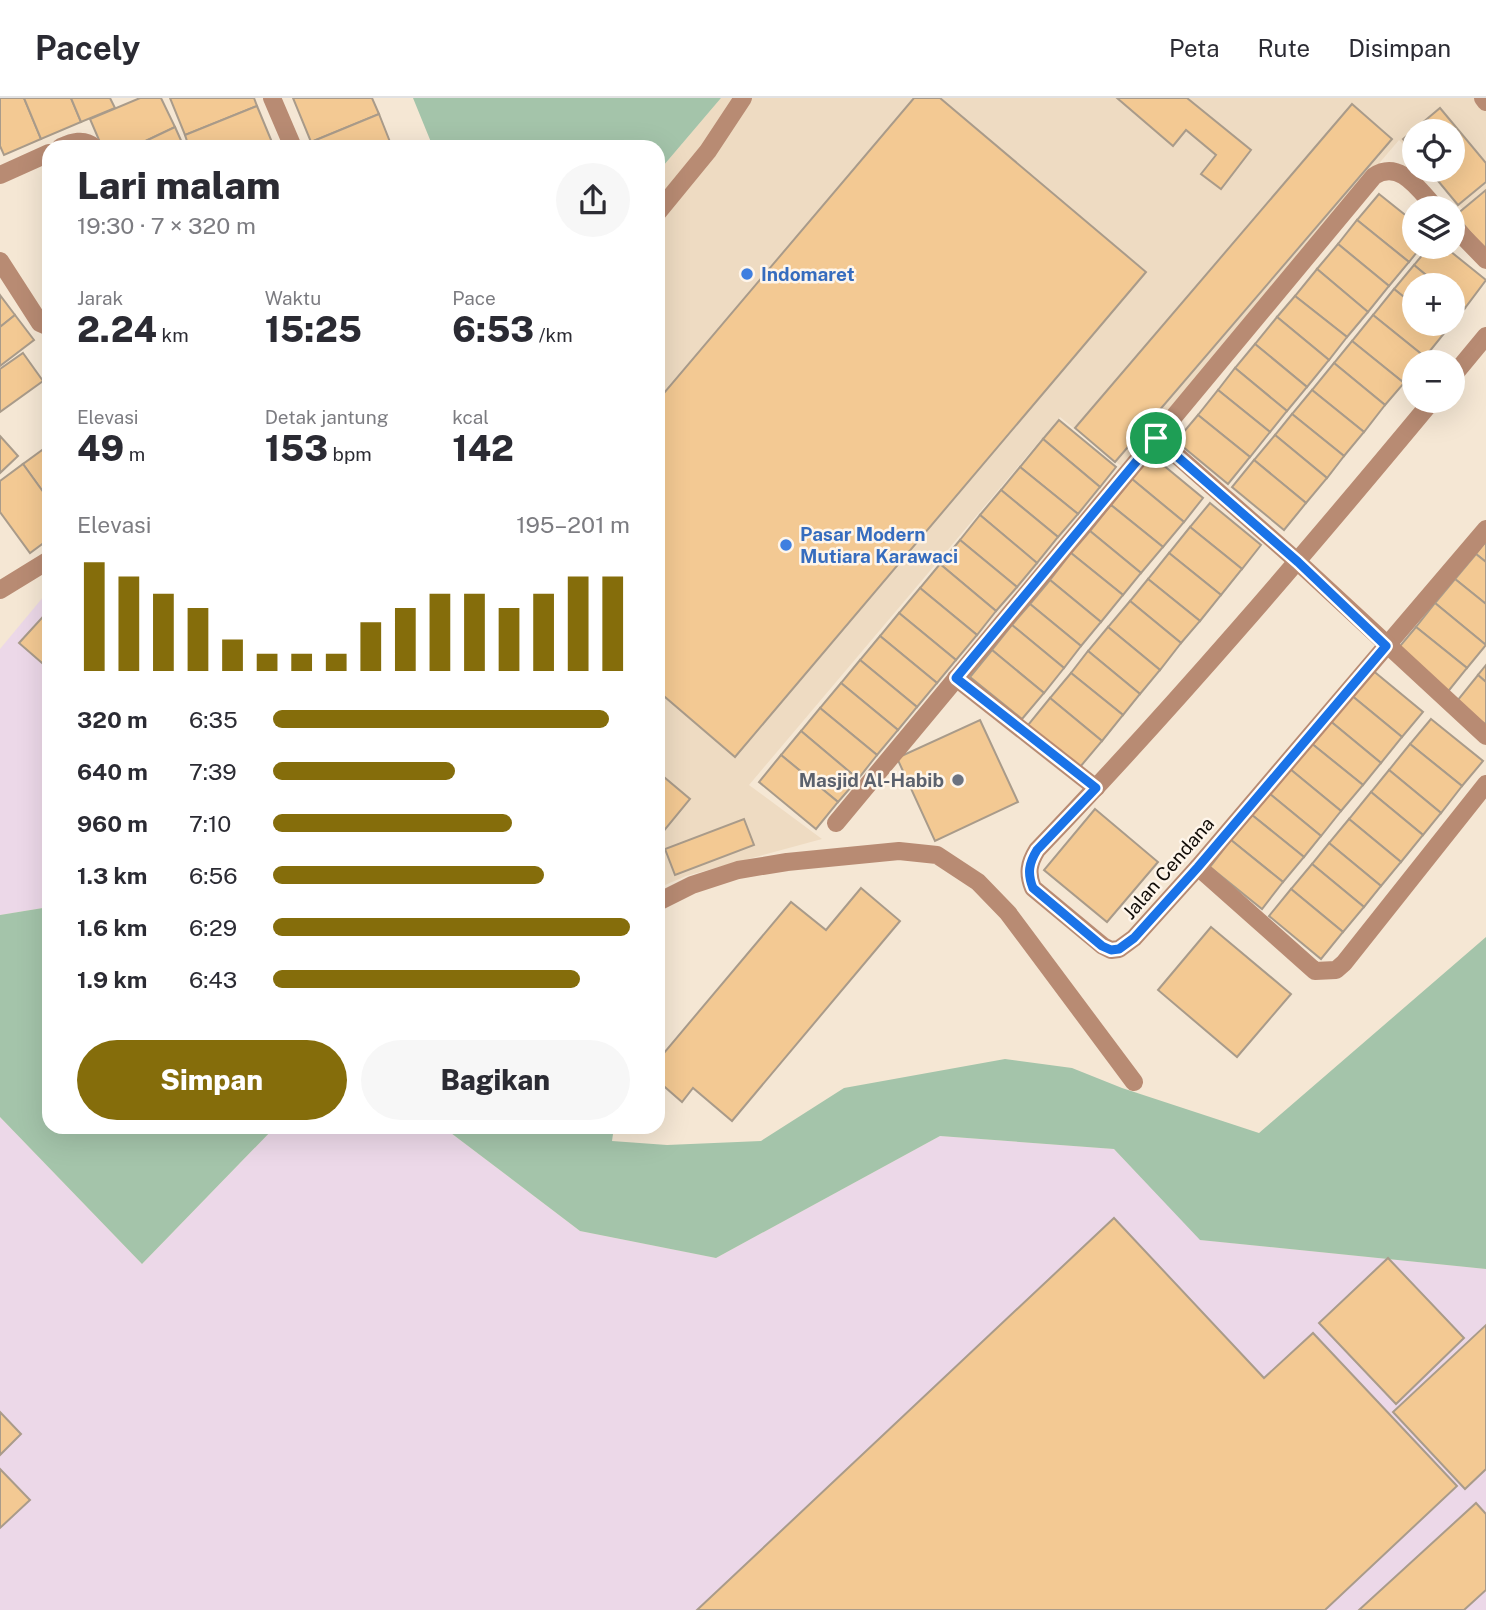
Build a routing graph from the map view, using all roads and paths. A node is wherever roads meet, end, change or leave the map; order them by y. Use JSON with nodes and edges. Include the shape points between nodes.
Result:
{"nodes":[{"id":1,"x":272,"y":98,"type":"edge"},
{"id":2,"x":743,"y":98,"type":"edge"},
{"id":3,"x":290,"y":140,"type":"edge"},
{"id":4,"x":42,"y":156,"type":"edge"},
{"id":5,"x":0,"y":175,"type":"edge"},
{"id":6,"x":1424,"y":196,"type":"edge"},
{"id":7,"x":665,"y":203,"type":"edge"},
{"id":8,"x":1465,"y":238,"type":"edge"},
{"id":9,"x":1486,"y":260,"type":"edge"},
{"id":10,"x":0,"y":261,"type":"edge"},
{"id":11,"x":42,"y":324,"type":"edge"},
{"id":12,"x":1486,"y":336,"type":"edge"},
{"id":13,"x":1465,"y":361,"type":"edge"},
{"id":14,"x":1423,"y":413,"type":"edge"},
{"id":15,"x":1156,"y":438,"type":"junction"},
{"id":16,"x":1486,"y":529,"type":"edge"},
{"id":17,"x":1298,"y":562,"type":"junction"},
{"id":18,"x":42,"y":564,"type":"edge"},
{"id":19,"x":0,"y":590,"type":"edge"},
{"id":20,"x":1386,"y":646,"type":"junction"},
{"id":21,"x":956,"y":678,"type":"junction"},
{"id":22,"x":1486,"y":736,"type":"edge"},
{"id":23,"x":1486,"y":784,"type":"edge"},
{"id":24,"x":1096,"y":788,"type":"junction"},
{"id":25,"x":836,"y":823,"type":"dead end"},
{"id":26,"x":1198,"y":867,"type":"junction"},
{"id":27,"x":665,"y":898,"type":"edge"},
{"id":28,"x":1134,"y":1082,"type":"dead end"}],
"edges":[{"from":1,"to":3,"type":"street"},
{"from":2,"to":7,"type":"street"},
{"from":4,"to":5,"type":"street"},
{"from":6,"to":15,"type":"street","via":[[1391,169],[1374,176]]},
{"from":8,"to":9,"type":"street"},
{"from":10,"to":11,"type":"street"},
{"from":12,"to":13,"type":"street"},
{"from":14,"to":17,"type":"street","name":"Jalan Cendana"},
{"from":15,"to":17,"type":"street"},
{"from":15,"to":21,"type":"street"},
{"from":16,"to":20,"type":"street","name":"Jalan Cendana"},
{"from":17,"to":20,"type":"street"},
{"from":17,"to":24,"type":"street","name":"Jalan Cendana"},
{"from":18,"to":19,"type":"street"},
{"from":20,"to":22,"type":"street"},
{"from":20,"to":26,"type":"street","name":"Jalan Cendana"},
{"from":21,"to":24,"type":"street"},
{"from":21,"to":25,"type":"street"},
{"from":23,"to":26,"type":"street","via":[[1336,970],[1315,971]]},
{"from":24,"to":26,"type":"street","name":"Jalan Cendana","via":[[1037,850],[1028,877],[1033,888],[1102,946],[1119,949],[1134,938]]},
{"from":27,"to":28,"type":"street","via":[[738,870],[788,862],[899,851],[937,855],[978,882],[1008,913]]}]}
